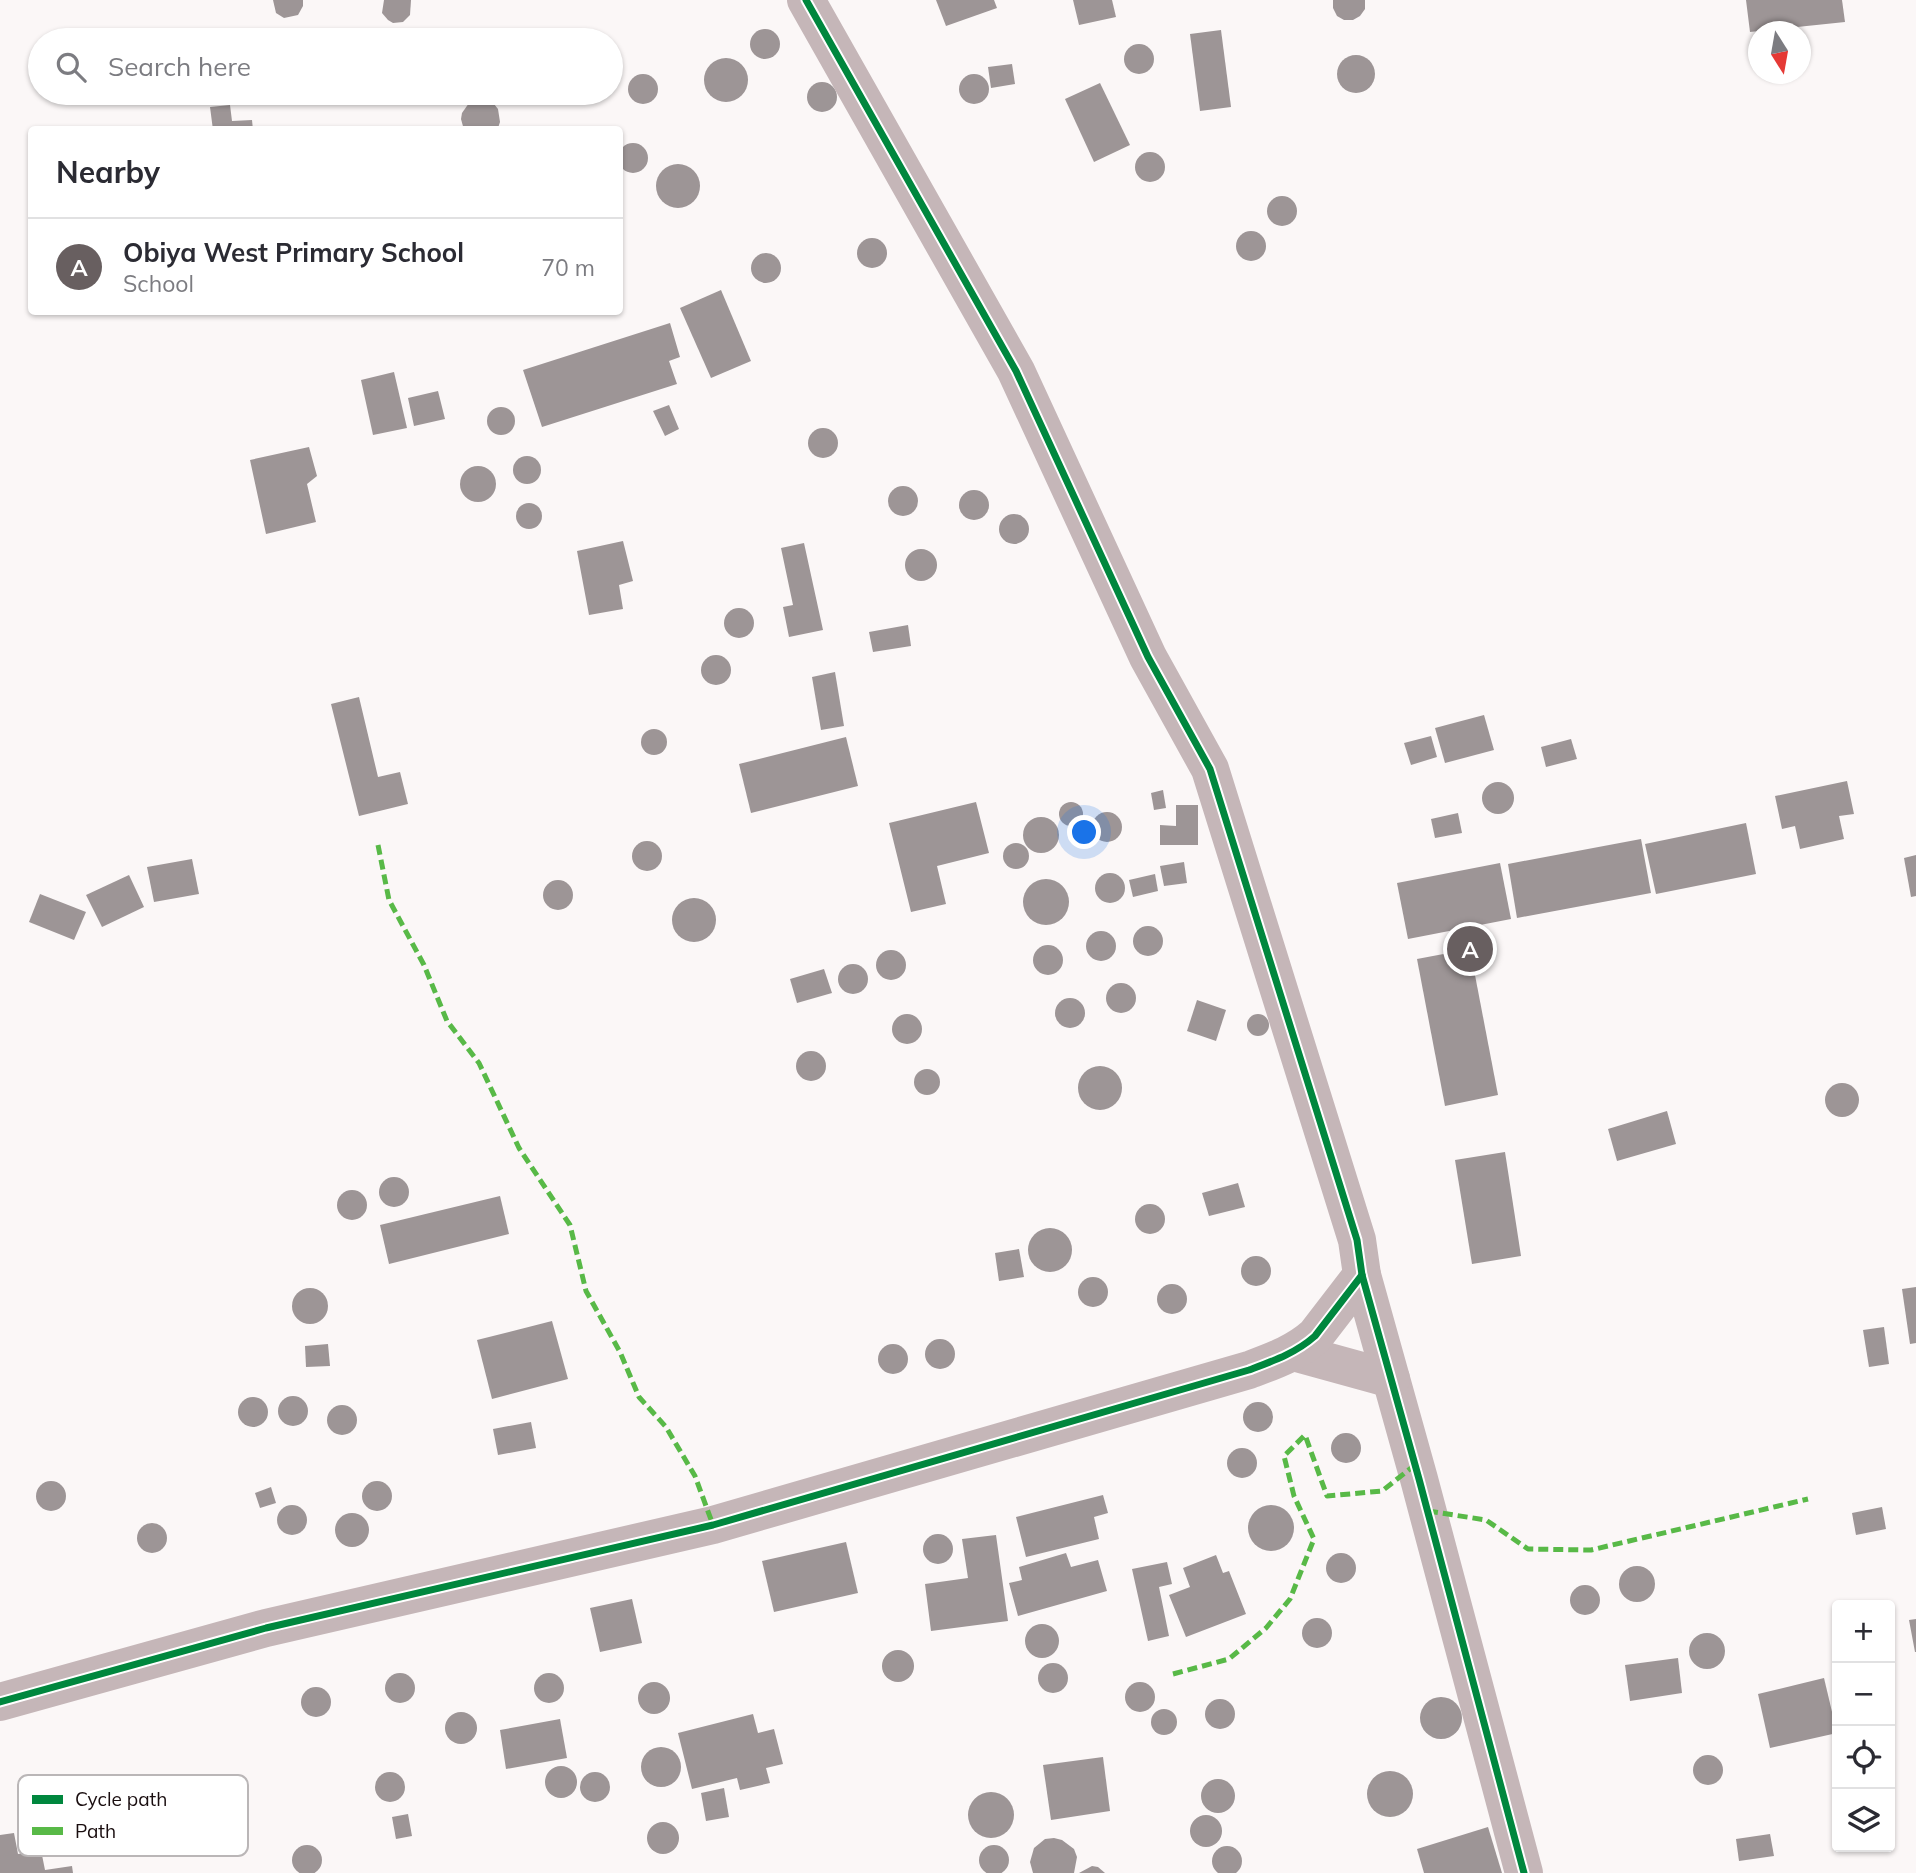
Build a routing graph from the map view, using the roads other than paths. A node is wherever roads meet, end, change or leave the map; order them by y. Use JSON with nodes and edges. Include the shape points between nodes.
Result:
{"nodes":[{"id":1,"x":806,"y":0,"type":"edge"},
{"id":2,"x":1362,"y":1275,"type":"junction"},
{"id":3,"x":1293,"y":1352,"type":"junction"},
{"id":4,"x":1391,"y":1379,"type":"junction"},
{"id":5,"x":0,"y":1702,"type":"edge"},
{"id":6,"x":1524,"y":1873,"type":"edge"}],
"edges":[{"from":1,"to":2,"type":"street","via":[[1016,371],[1148,657],[1210,769],[1357,1240]]},
{"from":2,"to":3,"type":"street","via":[[1315,1336]]},
{"from":2,"to":4,"type":"street"},
{"from":3,"to":4,"type":"street"},
{"from":3,"to":5,"type":"street","via":[[1235,1374],[713,1525],[266,1628]]},
{"from":4,"to":6,"type":"street"}]}
